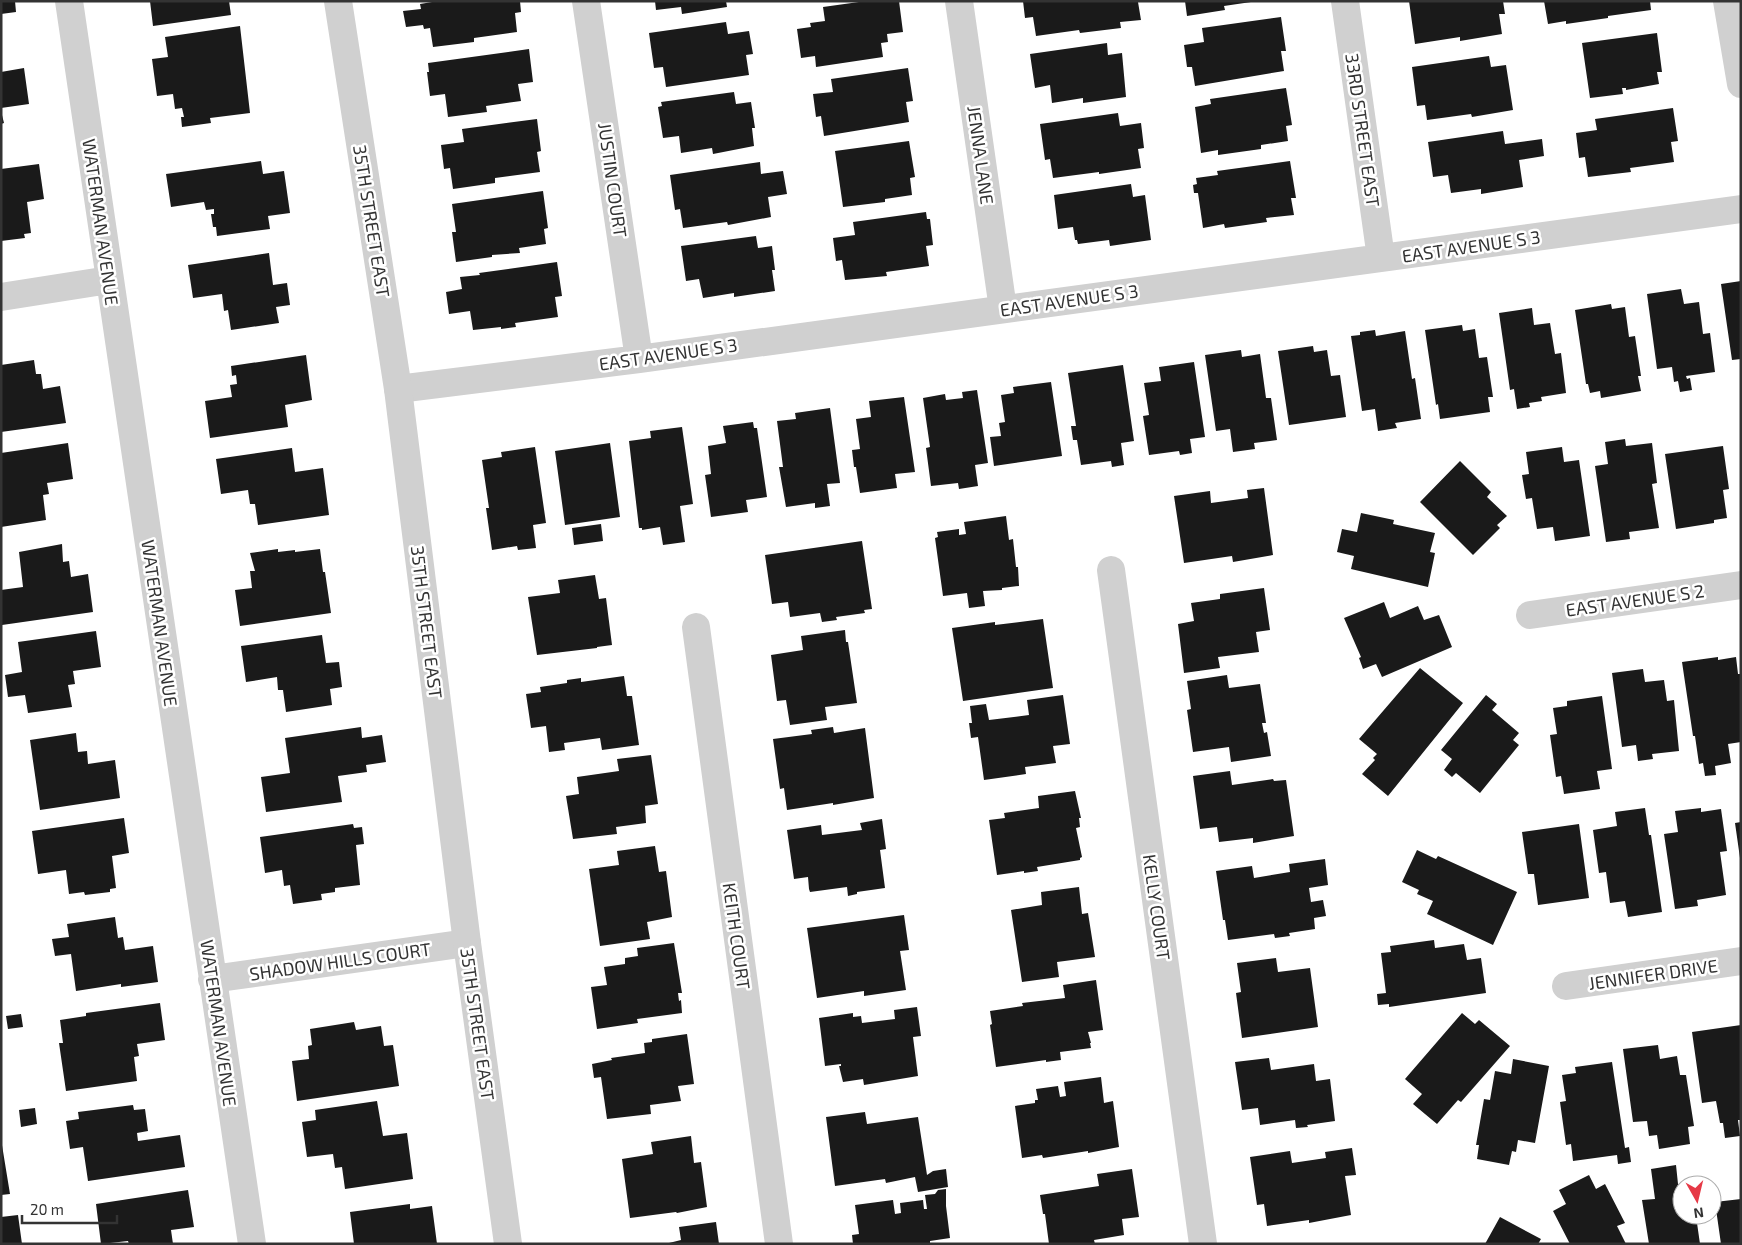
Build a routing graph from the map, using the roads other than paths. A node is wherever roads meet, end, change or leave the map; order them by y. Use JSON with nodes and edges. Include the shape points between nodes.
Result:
{"nodes":[{"id":1,"x":69,"y":1,"type":"edge"},
{"id":2,"x":338,"y":1,"type":"edge"},
{"id":3,"x":586,"y":1,"type":"edge"},
{"id":4,"x":958,"y":1,"type":"edge"},
{"id":5,"x":1344,"y":1,"type":"edge"},
{"id":6,"x":1728,"y":1,"type":"edge"},
{"id":7,"x":1741,"y":84,"type":"edge"},
{"id":8,"x":1741,"y":209,"type":"edge"},
{"id":9,"x":1381,"y":258,"type":"junction"},
{"id":10,"x":109,"y":280,"type":"junction"},
{"id":11,"x":1,"y":297,"type":"edge"},
{"id":12,"x":1003,"y":309,"type":"junction"},
{"id":13,"x":639,"y":359,"type":"junction"},
{"id":14,"x":398,"y":390,"type":"junction"},
{"id":15,"x":1111,"y":570,"type":"dead end"},
{"id":16,"x":1741,"y":585,"type":"edge"},
{"id":17,"x":1530,"y":615,"type":"dead end"},
{"id":18,"x":696,"y":628,"type":"dead end"},
{"id":19,"x":467,"y":943,"type":"junction"},
{"id":20,"x":1741,"y":961,"type":"edge"},
{"id":21,"x":212,"y":978,"type":"junction"},
{"id":22,"x":1566,"y":986,"type":"dead end"},
{"id":23,"x":252,"y":1244,"type":"edge"},
{"id":24,"x":508,"y":1244,"type":"edge"},
{"id":25,"x":779,"y":1244,"type":"edge"},
{"id":26,"x":1203,"y":1244,"type":"edge"}],
"edges":[{"from":1,"to":10,"type":"street","name":"WATERMAN AVENUE"},
{"from":2,"to":14,"type":"street","name":"35TH STREET EAST"},
{"from":3,"to":13,"type":"street","name":"JUSTIN COURT"},
{"from":4,"to":12,"type":"street","name":"JENNA LANE"},
{"from":5,"to":9,"type":"street","name":"33RD STREET EAST"},
{"from":6,"to":7,"type":"street"},
{"from":8,"to":9,"type":"street","name":"EAST AVENUE S 3"},
{"from":9,"to":12,"type":"street","name":"EAST AVENUE S 3"},
{"from":10,"to":11,"type":"street"},
{"from":10,"to":21,"type":"street","name":"WATERMAN AVENUE"},
{"from":12,"to":13,"type":"street","name":"EAST AVENUE S 3"},
{"from":13,"to":14,"type":"street","name":"EAST AVENUE S 3"},
{"from":14,"to":19,"type":"street","name":"35TH STREET EAST"},
{"from":15,"to":26,"type":"street","name":"KELLY COURT"},
{"from":16,"to":17,"type":"street","name":"EAST AVENUE S 2"},
{"from":18,"to":25,"type":"street","name":"KEITH COURT"},
{"from":19,"to":21,"type":"street","name":"SHADOW HILLS COURT"},
{"from":19,"to":24,"type":"street","name":"35TH STREET EAST"},
{"from":20,"to":22,"type":"street","name":"JENNIFER DRIVE"},
{"from":21,"to":23,"type":"street","name":"WATERMAN AVENUE"}]}
